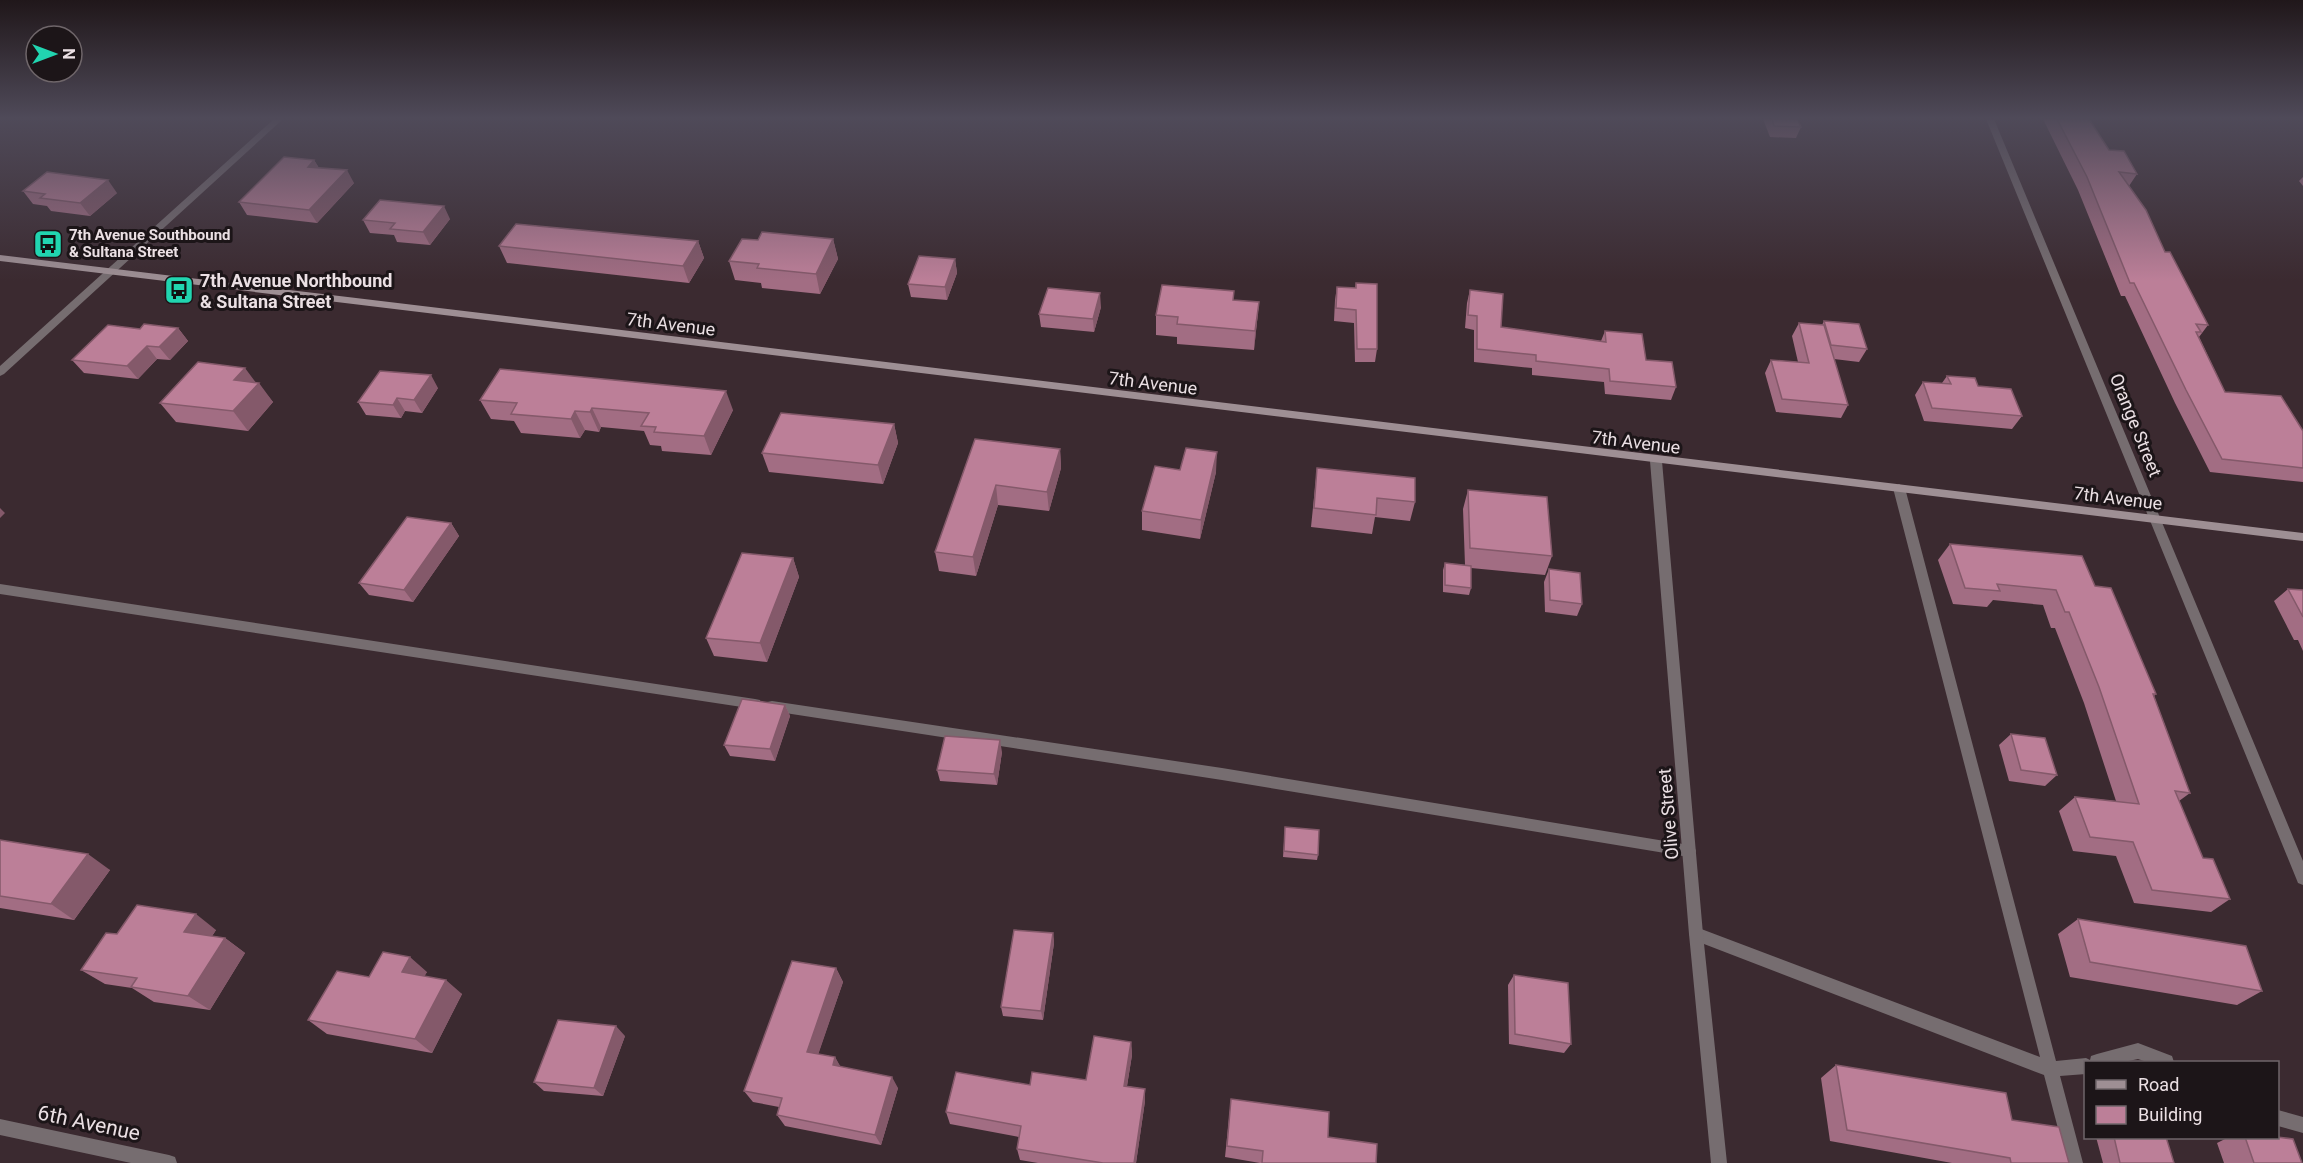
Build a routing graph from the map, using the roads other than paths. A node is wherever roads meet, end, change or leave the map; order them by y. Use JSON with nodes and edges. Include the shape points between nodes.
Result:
{"nodes":[{"id":1,"x":219,"y":173,"type":"edge"},
{"id":2,"x":2012,"y":173,"type":"edge"},
{"id":3,"x":0,"y":258,"type":"edge"},
{"id":4,"x":111,"y":272,"type":"junction"},
{"id":5,"x":0,"y":372,"type":"edge"},
{"id":6,"x":1656,"y":461,"type":"junction"},
{"id":7,"x":1899,"y":488,"type":"junction"},
{"id":8,"x":2155,"y":519,"type":"junction"},
{"id":9,"x":2303,"y":537,"type":"edge"},
{"id":10,"x":0,"y":589,"type":"edge"},
{"id":11,"x":1689,"y":850,"type":"junction"},
{"id":12,"x":2303,"y":878,"type":"edge"},
{"id":13,"x":1696,"y":934,"type":"junction"},
{"id":14,"x":2101,"y":1061,"type":"edge"},
{"id":15,"x":2163,"y":1061,"type":"edge"},
{"id":16,"x":2084,"y":1066,"type":"edge"},
{"id":17,"x":2050,"y":1069,"type":"junction"},
{"id":18,"x":2279,"y":1119,"type":"edge"},
{"id":19,"x":2303,"y":1125,"type":"edge"},
{"id":20,"x":0,"y":1127,"type":"edge"},
{"id":21,"x":169,"y":1163,"type":"edge"},
{"id":22,"x":1719,"y":1163,"type":"edge"},
{"id":23,"x":2075,"y":1163,"type":"edge"}],
"edges":[{"from":1,"to":4,"type":"street"},
{"from":2,"to":8,"type":"street","name":"Orange Street"},
{"from":3,"to":4,"type":"street","name":"7th Avenue"},
{"from":4,"to":5,"type":"street"},
{"from":4,"to":6,"type":"street","name":"7th Avenue"},
{"from":6,"to":7,"type":"street","name":"7th Avenue"},
{"from":6,"to":11,"type":"street","name":"Olive Street"},
{"from":7,"to":8,"type":"street","name":"7th Avenue"},
{"from":7,"to":17,"type":"street"},
{"from":8,"to":9,"type":"street","name":"7th Avenue"},
{"from":8,"to":12,"type":"street","name":"Orange Street"},
{"from":10,"to":11,"type":"street","via":[[1222,774]]},
{"from":11,"to":13,"type":"street","name":"Olive Street"},
{"from":13,"to":17,"type":"street"},
{"from":13,"to":22,"type":"street","name":"Olive Street"},
{"from":14,"to":15,"type":"street","via":[[2138,1051]]},
{"from":16,"to":17,"type":"street"},
{"from":17,"to":23,"type":"street"},
{"from":18,"to":19,"type":"street"},
{"from":20,"to":21,"type":"street","name":"6th Avenue"}]}
